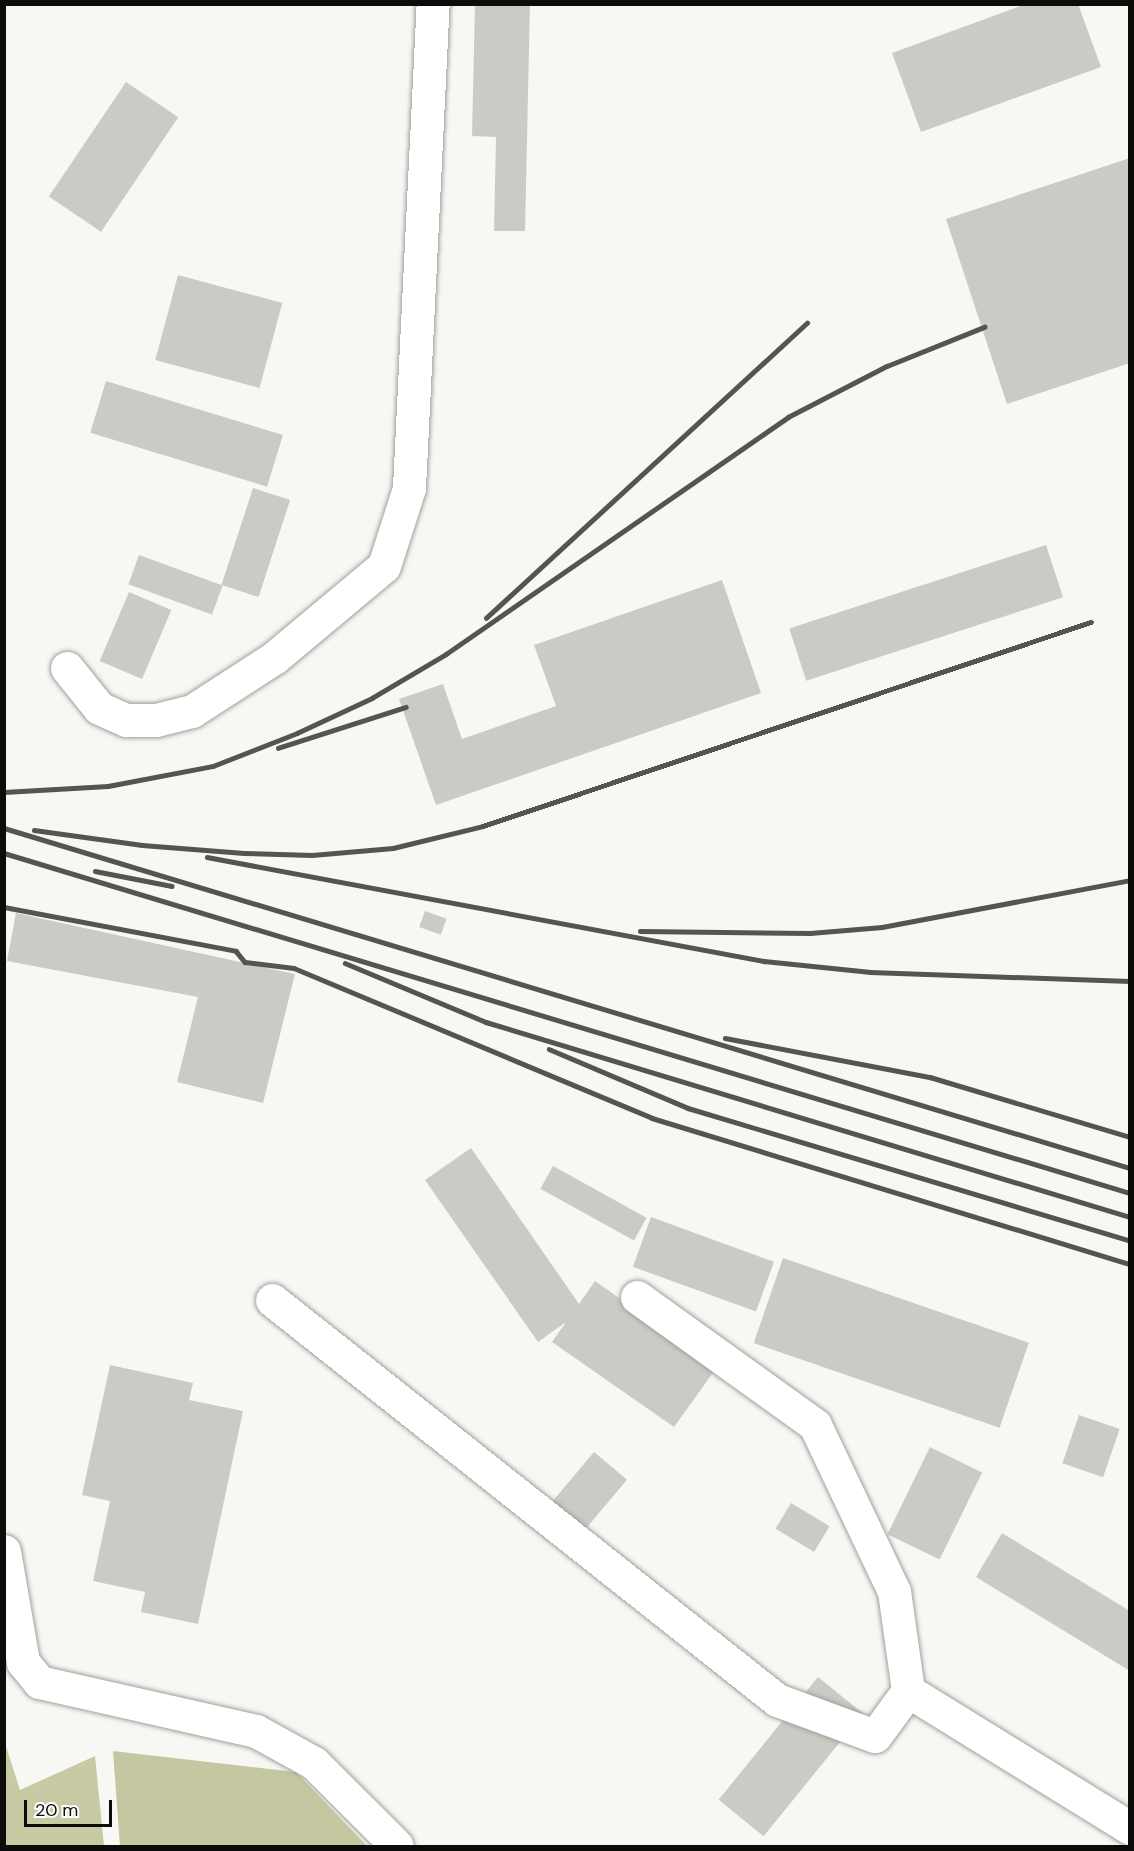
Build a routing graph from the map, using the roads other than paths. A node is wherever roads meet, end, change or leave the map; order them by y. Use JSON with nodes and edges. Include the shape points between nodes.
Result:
{"nodes":[{"id":1,"x":433,"y":4,"type":"edge"},
{"id":2,"x":67,"y":668,"type":"dead end"},
{"id":3,"x":637,"y":1297,"type":"dead end"},
{"id":4,"x":272,"y":1300,"type":"dead end"},
{"id":5,"x":4,"y":1551,"type":"edge"},
{"id":6,"x":14,"y":1664,"type":"edge"},
{"id":7,"x":908,"y":1691,"type":"junction"},
{"id":8,"x":1130,"y":1828,"type":"edge"},
{"id":9,"x":397,"y":1846,"type":"edge"}],
"edges":[{"from":1,"to":2,"type":"street","via":[[410,489],[384,566],[274,658],[192,711],[156,720],[126,720],[99,708]]},
{"from":3,"to":7,"type":"street","via":[[815,1425],[894,1591]]},
{"from":4,"to":7,"type":"street","via":[[777,1700],[875,1736]]},
{"from":5,"to":6,"type":"street"},
{"from":6,"to":9,"type":"street","via":[[39,1682],[256,1731],[314,1763]]},
{"from":7,"to":8,"type":"street"}]}
